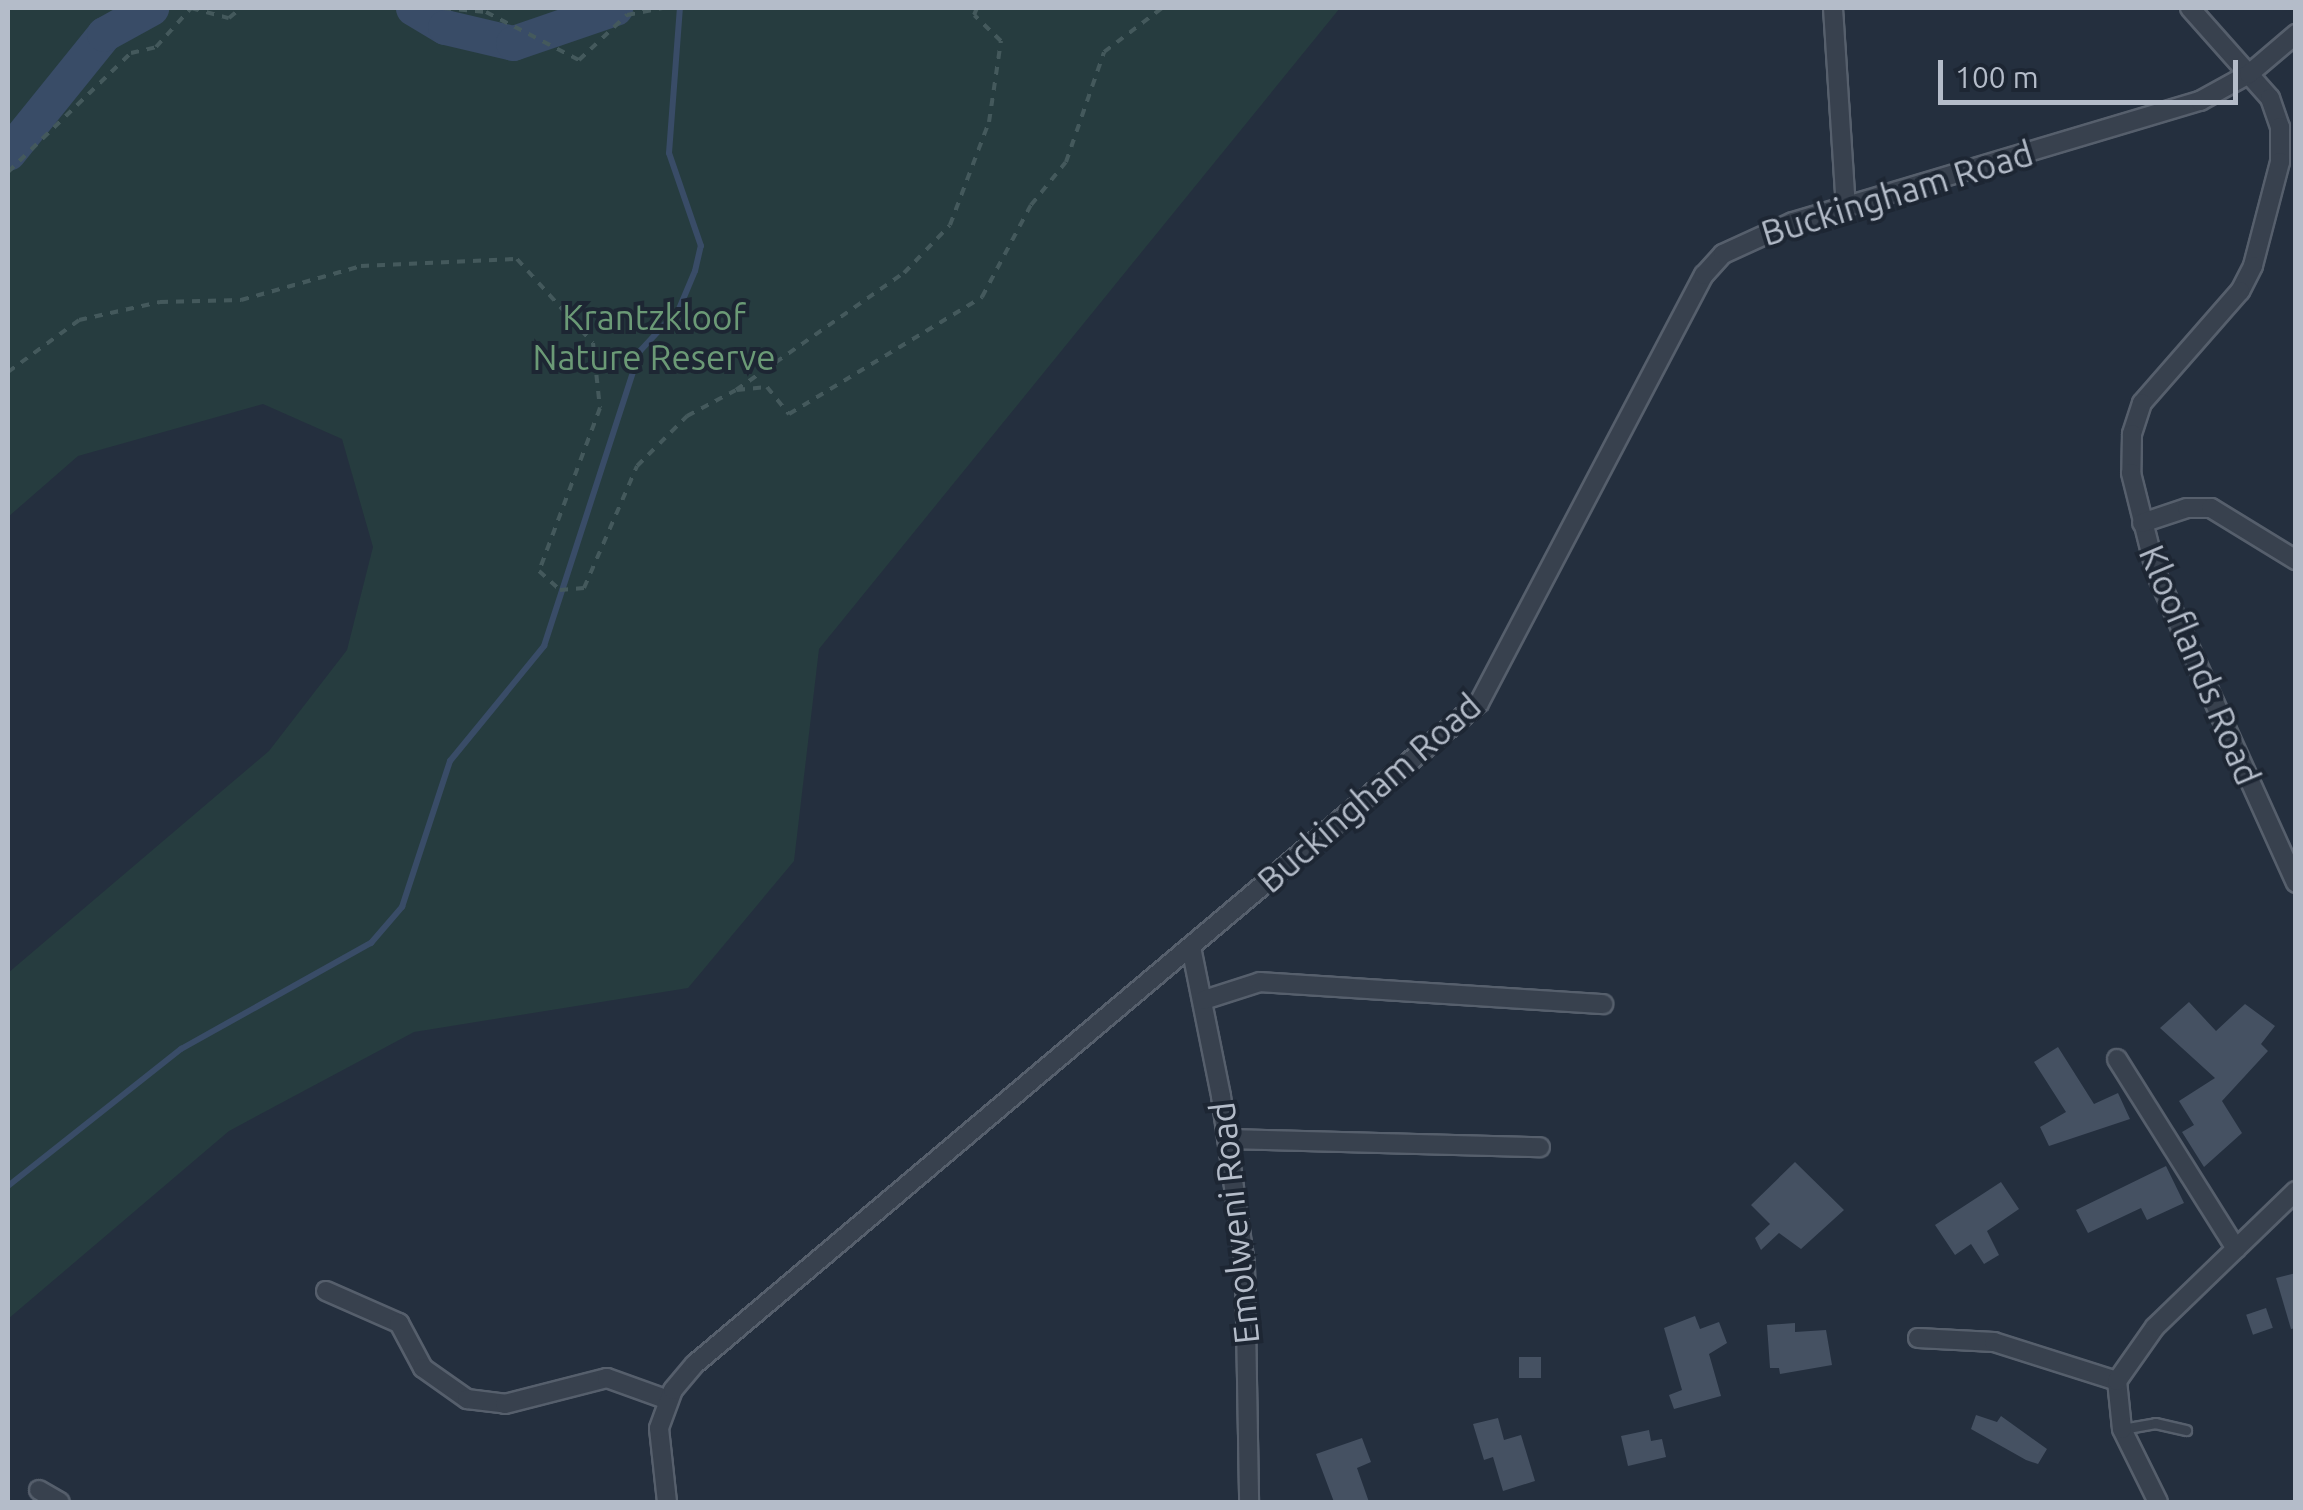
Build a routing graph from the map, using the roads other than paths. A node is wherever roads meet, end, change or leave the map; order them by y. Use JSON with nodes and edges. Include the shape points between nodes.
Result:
{"nodes":[{"id":1,"x":1834,"y":8,"type":"edge"},
{"id":2,"x":2190,"y":8,"type":"edge"},
{"id":3,"x":2296,"y":34,"type":"edge"},
{"id":4,"x":2248,"y":74,"type":"junction"},
{"id":5,"x":1846,"y":207,"type":"junction"},
{"id":6,"x":2142,"y":524,"type":"junction"},
{"id":7,"x":2296,"y":560,"type":"edge"},
{"id":8,"x":2296,"y":883,"type":"edge"},
{"id":9,"x":1190,"y":947,"type":"junction"},
{"id":10,"x":1204,"y":1000,"type":"junction"},
{"id":11,"x":1604,"y":1004,"type":"dead end"},
{"id":12,"x":2117,"y":1058,"type":"dead end"},
{"id":13,"x":1228,"y":1139,"type":"junction"},
{"id":14,"x":1540,"y":1147,"type":"dead end"},
{"id":15,"x":2296,"y":1191,"type":"edge"},
{"id":16,"x":2236,"y":1248,"type":"junction"},
{"id":17,"x":326,"y":1291,"type":"dead end"},
{"id":18,"x":1918,"y":1338,"type":"dead end"},
{"id":19,"x":2117,"y":1381,"type":"junction"},
{"id":20,"x":668,"y":1400,"type":"junction"},
{"id":21,"x":2122,"y":1429,"type":"junction"},
{"id":22,"x":2186,"y":1430,"type":"dead end"},
{"id":23,"x":40,"y":1490,"type":"dead end"},
{"id":24,"x":60,"y":1502,"type":"edge"},
{"id":25,"x":667,"y":1502,"type":"edge"},
{"id":26,"x":1249,"y":1502,"type":"edge"},
{"id":27,"x":2158,"y":1502,"type":"edge"}],
"edges":[{"from":1,"to":5,"type":"street"},
{"from":2,"to":4,"type":"street","name":"Klooflands Road"},
{"from":3,"to":4,"type":"street","name":"Buckingham Road"},
{"from":4,"to":5,"type":"street","name":"Buckingham Road","via":[[2165,113]]},
{"from":4,"to":6,"type":"street","name":"Klooflands Road","via":[[2270,98],[2281,144],[2264,235],[2240,290],[2142,402],[2131,473]]},
{"from":5,"to":9,"type":"street","name":"Buckingham Road","via":[[1752,236],[1712,263],[1479,703]]},
{"from":6,"to":7,"type":"street","via":[[2187,508],[2211,508]]},
{"from":6,"to":8,"type":"street","name":"Klooflands Road","via":[[2156,572]]},
{"from":9,"to":10,"type":"street","name":"Emolweni Road"},
{"from":9,"to":20,"type":"street","name":"Buckingham Road","via":[[695,1364]]},
{"from":10,"to":11,"type":"street","via":[[1260,982]]},
{"from":10,"to":13,"type":"street","name":"Emolweni Road"},
{"from":12,"to":16,"type":"street"},
{"from":13,"to":14,"type":"street"},
{"from":13,"to":26,"type":"street","name":"Emolweni Road","via":[[1245,1264]]},
{"from":15,"to":16,"type":"street"},
{"from":16,"to":19,"type":"street","via":[[2155,1327]]},
{"from":17,"to":20,"type":"street","via":[[399,1324],[423,1368],[467,1399],[504,1404],[608,1378]]},
{"from":18,"to":19,"type":"street","via":[[1994,1342]]},
{"from":19,"to":21,"type":"street"},
{"from":20,"to":25,"type":"street","name":"Buckingham Road","via":[[658,1444]]},
{"from":21,"to":22,"type":"lane","via":[[2156,1423]]},
{"from":21,"to":27,"type":"street"},
{"from":23,"to":24,"type":"street"}]}
